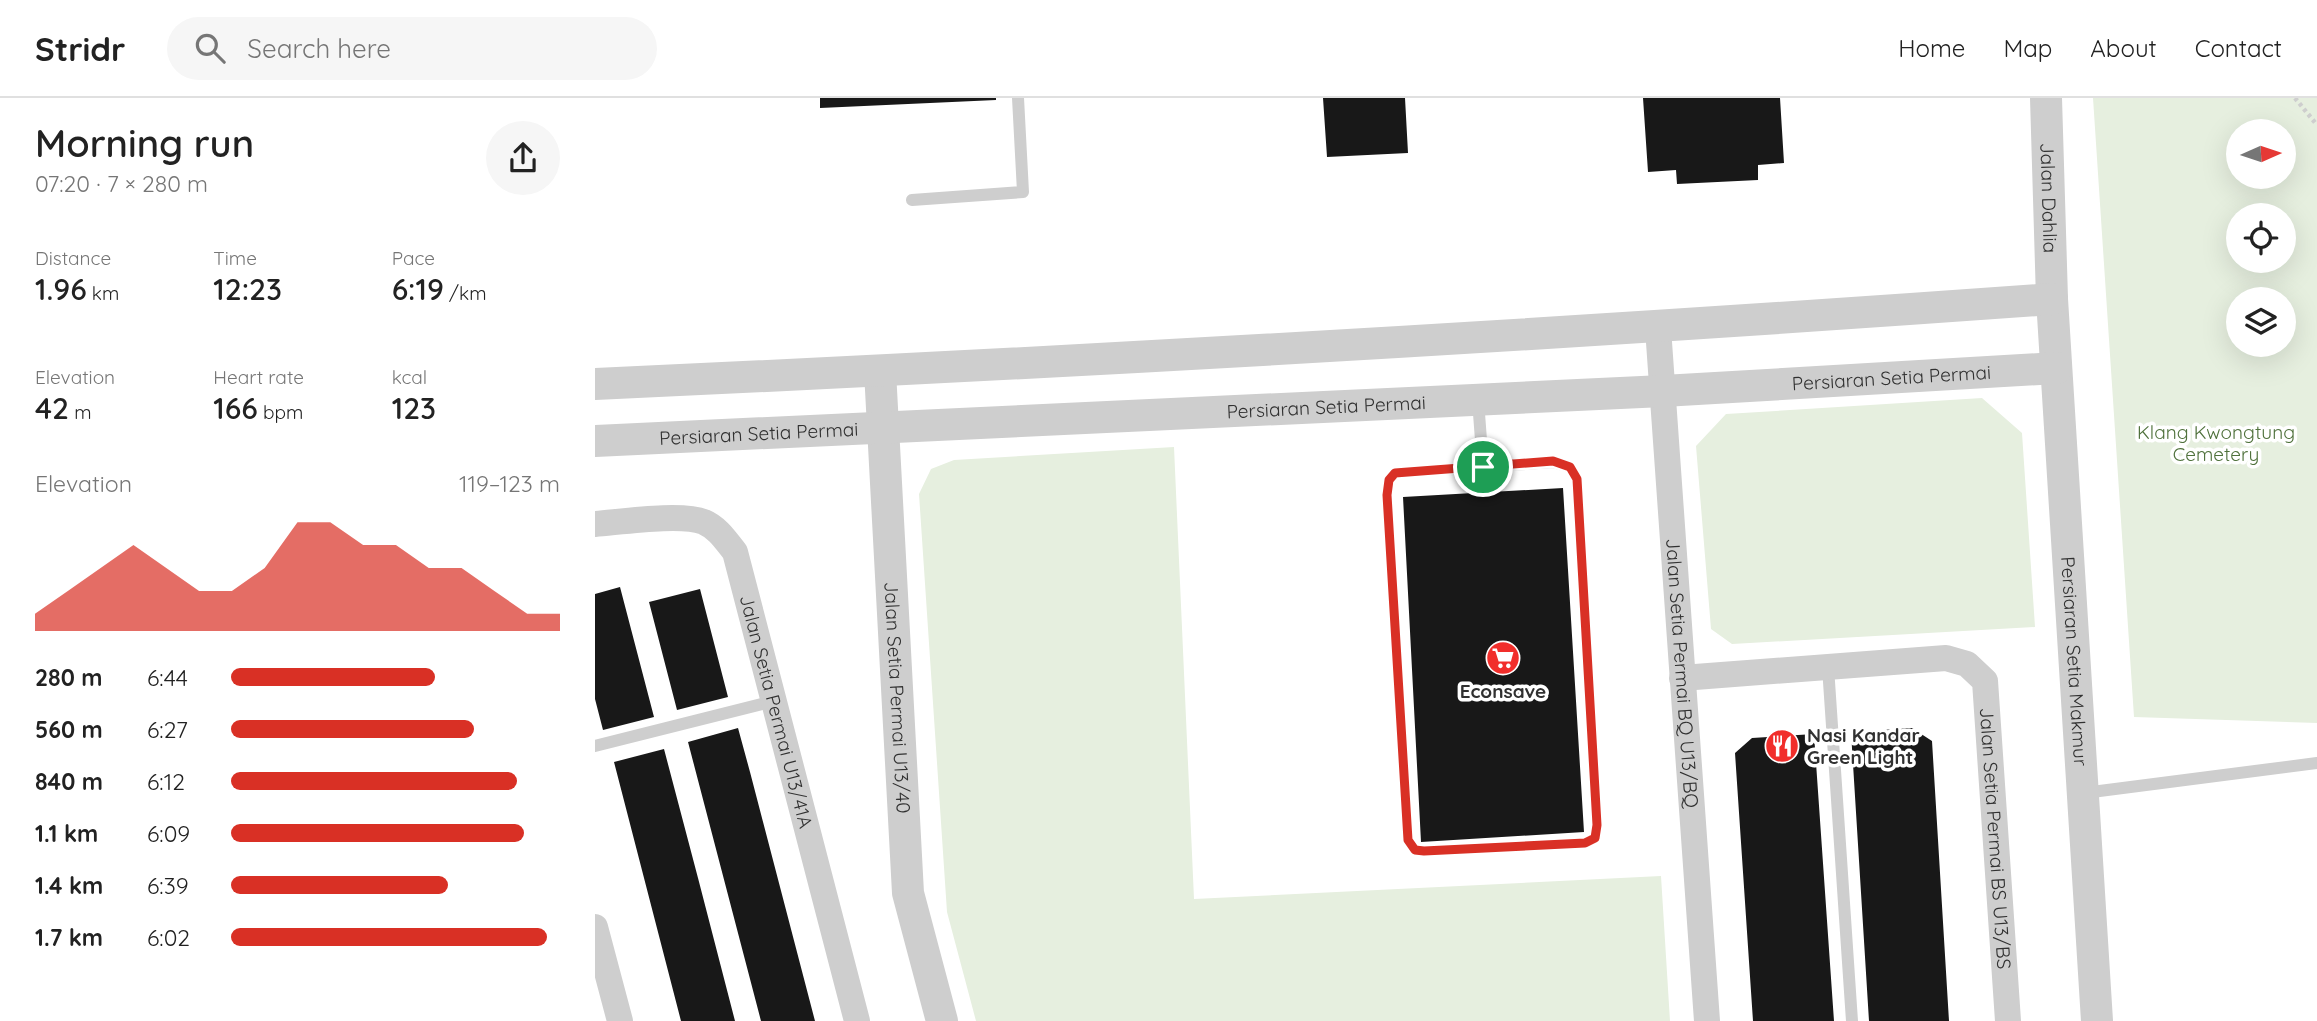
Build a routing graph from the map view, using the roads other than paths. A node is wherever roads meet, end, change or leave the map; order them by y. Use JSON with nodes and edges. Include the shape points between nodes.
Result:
{"nodes":[{"id":1,"x":1018,"y":98,"type":"edge"},
{"id":2,"x":2046,"y":98,"type":"edge"},
{"id":3,"x":912,"y":200,"type":"dead end"},
{"id":4,"x":2052,"y":299,"type":"junction"},
{"id":5,"x":1658,"y":328,"type":"junction"},
{"id":6,"x":2056,"y":368,"type":"junction"},
{"id":7,"x":880,"y":371,"type":"junction"},
{"id":8,"x":595,"y":384,"type":"edge"},
{"id":9,"x":1663,"y":391,"type":"junction"},
{"id":10,"x":1478,"y":399,"type":"junction"},
{"id":11,"x":883,"y":428,"type":"junction"},
{"id":12,"x":595,"y":442,"type":"edge"},
{"id":13,"x":1483,"y":467,"type":"junction"},
{"id":14,"x":595,"y":524,"type":"edge"},
{"id":15,"x":1828,"y":667,"type":"junction"},
{"id":16,"x":1682,"y":678,"type":"junction"},
{"id":17,"x":774,"y":701,"type":"junction"},
{"id":18,"x":595,"y":747,"type":"edge"},
{"id":19,"x":2317,"y":763,"type":"edge"},
{"id":20,"x":2084,"y":793,"type":"junction"},
{"id":21,"x":595,"y":927,"type":"edge"},
{"id":22,"x":620,"y":1021,"type":"edge"},
{"id":23,"x":857,"y":1021,"type":"edge"},
{"id":24,"x":942,"y":1021,"type":"edge"},
{"id":25,"x":1707,"y":1021,"type":"edge"},
{"id":26,"x":1852,"y":1021,"type":"edge"},
{"id":27,"x":2008,"y":1021,"type":"edge"},
{"id":28,"x":2098,"y":1021,"type":"edge"}],
"edges":[{"from":1,"to":3,"type":"lane","via":[[1023,192]]},
{"from":2,"to":4,"type":"street","name":"Jalan Dahlia"},
{"from":4,"to":5,"type":"street"},
{"from":4,"to":6,"type":"street","name":"Persiaran Setia Makmur"},
{"from":5,"to":7,"type":"street"},
{"from":5,"to":9,"type":"street","name":"Jalan Setia Permai BQ U13/BQ"},
{"from":6,"to":9,"type":"street","name":"Persiaran Setia Permai"},
{"from":6,"to":20,"type":"street","name":"Persiaran Setia Makmur"},
{"from":7,"to":8,"type":"street"},
{"from":7,"to":11,"type":"street","name":"Jalan Setia Permai U13/40"},
{"from":9,"to":10,"type":"street","name":"Persiaran Setia Permai"},
{"from":9,"to":16,"type":"street","name":"Jalan Setia Permai BQ U13/BQ"},
{"from":10,"to":11,"type":"street","name":"Persiaran Setia Permai"},
{"from":10,"to":13,"type":"lane"},
{"from":11,"to":12,"type":"street","name":"Persiaran Setia Permai"},
{"from":11,"to":24,"type":"street","name":"Jalan Setia Permai U13/40","via":[[908,892]]},
{"from":13,"to":13,"type":"lane","via":[[1553,461],[1570,467],[1577,479],[1597,825],[1595,838],[1585,843],[1424,851],[1415,850],[1408,840],[1389,480],[1395,473]]},
{"from":14,"to":17,"type":"street","name":"Jalan Setia Permai U13/41A","via":[[685,519],[704,522],[722,534],[735,552]]},
{"from":15,"to":16,"type":"street"},
{"from":15,"to":26,"type":"lane"},
{"from":15,"to":27,"type":"street","name":"Jalan Setia Permai BS U13/BS","via":[[1946,658],[1967,664],[1985,681]]},
{"from":16,"to":25,"type":"street","name":"Jalan Setia Permai BQ U13/BQ"},
{"from":17,"to":18,"type":"lane"},
{"from":17,"to":23,"type":"street","name":"Jalan Setia Permai U13/41A"},
{"from":19,"to":20,"type":"lane"},
{"from":20,"to":28,"type":"street","name":"Persiaran Setia Makmur"},
{"from":21,"to":22,"type":"street"}]}
